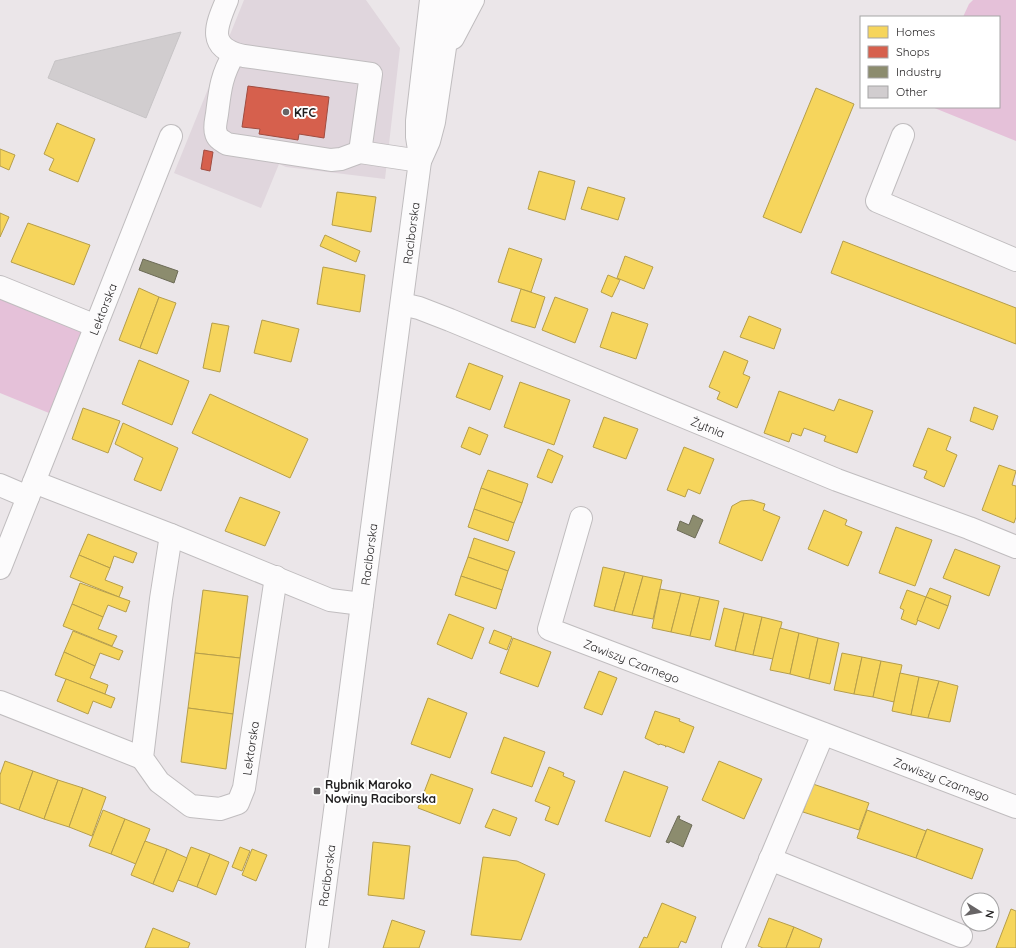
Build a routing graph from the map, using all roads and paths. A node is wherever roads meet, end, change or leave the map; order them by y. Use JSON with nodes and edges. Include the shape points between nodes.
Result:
{"nodes":[{"id":1,"x":227,"y":0,"type":"edge"},
{"id":2,"x":418,"y":0,"type":"edge"},
{"id":3,"x":452,"y":0,"type":"edge"},
{"id":4,"x":473,"y":0,"type":"edge"},
{"id":5,"x":430,"y":10,"type":"edge"},
{"id":6,"x":234,"y":54,"type":"junction"},
{"id":7,"x":444,"y":59,"type":"junction"},
{"id":8,"x":903,"y":134,"type":"dead end"},
{"id":9,"x":171,"y":136,"type":"dead end"},
{"id":10,"x":360,"y":152,"type":"junction"},
{"id":11,"x":420,"y":160,"type":"junction"},
{"id":12,"x":1016,"y":260,"type":"edge"},
{"id":13,"x":0,"y":287,"type":"edge"},
{"id":14,"x":402,"y":304,"type":"junction"},
{"id":15,"x":96,"y":326,"type":"junction"},
{"id":16,"x":0,"y":485,"type":"edge"},
{"id":17,"x":31,"y":490,"type":"junction"},
{"id":18,"x":581,"y":518,"type":"dead end"},
{"id":19,"x":171,"y":535,"type":"junction"},
{"id":20,"x":1016,"y":547,"type":"edge"},
{"id":21,"x":0,"y":568,"type":"edge"},
{"id":22,"x":276,"y":577,"type":"junction"},
{"id":23,"x":362,"y":604,"type":"junction"},
{"id":24,"x":0,"y":702,"type":"edge"},
{"id":25,"x":823,"y":734,"type":"junction"},
{"id":26,"x":142,"y":758,"type":"junction"},
{"id":27,"x":1016,"y":807,"type":"edge"},
{"id":28,"x":770,"y":859,"type":"junction"},
{"id":29,"x":961,"y":936,"type":"dead end"},
{"id":30,"x":317,"y":948,"type":"edge"},
{"id":31,"x":734,"y":948,"type":"edge"}],
"edges":[{"from":1,"to":6,"type":"street","via":[[217,27],[217,35],[221,45]]},
{"from":2,"to":5,"type":"street"},
{"from":3,"to":7,"type":"street","name":"Raciborska"},
{"from":4,"to":7,"type":"street"},
{"from":5,"to":11,"type":"street","name":"Raciborska","via":[[417,121]]},
{"from":6,"to":10,"type":"street","via":[[371,74]]},
{"from":6,"to":10,"type":"street","via":[[223,75],[221,85],[216,127],[216,134],[220,140],[237,146],[331,160],[340,160]]},
{"from":7,"to":11,"type":"street","name":"Raciborska","via":[[434,122]]},
{"from":8,"to":12,"type":"street","via":[[877,201]]},
{"from":9,"to":15,"type":"street","name":"Lektorska"},
{"from":10,"to":11,"type":"street"},
{"from":11,"to":14,"type":"street","name":"Raciborska"},
{"from":13,"to":15,"type":"street"},
{"from":14,"to":20,"type":"street","name":"Żytnia","via":[[450,320],[837,480]]},
{"from":14,"to":23,"type":"street","name":"Raciborska"},
{"from":15,"to":17,"type":"street","name":"Lektorska"},
{"from":16,"to":17,"type":"street"},
{"from":17,"to":19,"type":"street"},
{"from":17,"to":21,"type":"street","name":"Lektorska"},
{"from":18,"to":25,"type":"street","name":"Zawiszy Czarnego","via":[[549,629]]},
{"from":19,"to":22,"type":"street"},
{"from":19,"to":26,"type":"street"},
{"from":22,"to":23,"type":"street","via":[[330,600]]},
{"from":22,"to":26,"type":"street","name":"Lektorska","via":[[244,788],[238,803],[220,809],[191,806],[159,782]]},
{"from":23,"to":30,"type":"street","name":"Raciborska"},
{"from":24,"to":26,"type":"street"},
{"from":25,"to":27,"type":"street","name":"Zawiszy Czarnego"},
{"from":25,"to":28,"type":"street"},
{"from":28,"to":29,"type":"street"},
{"from":28,"to":31,"type":"street"}]}
